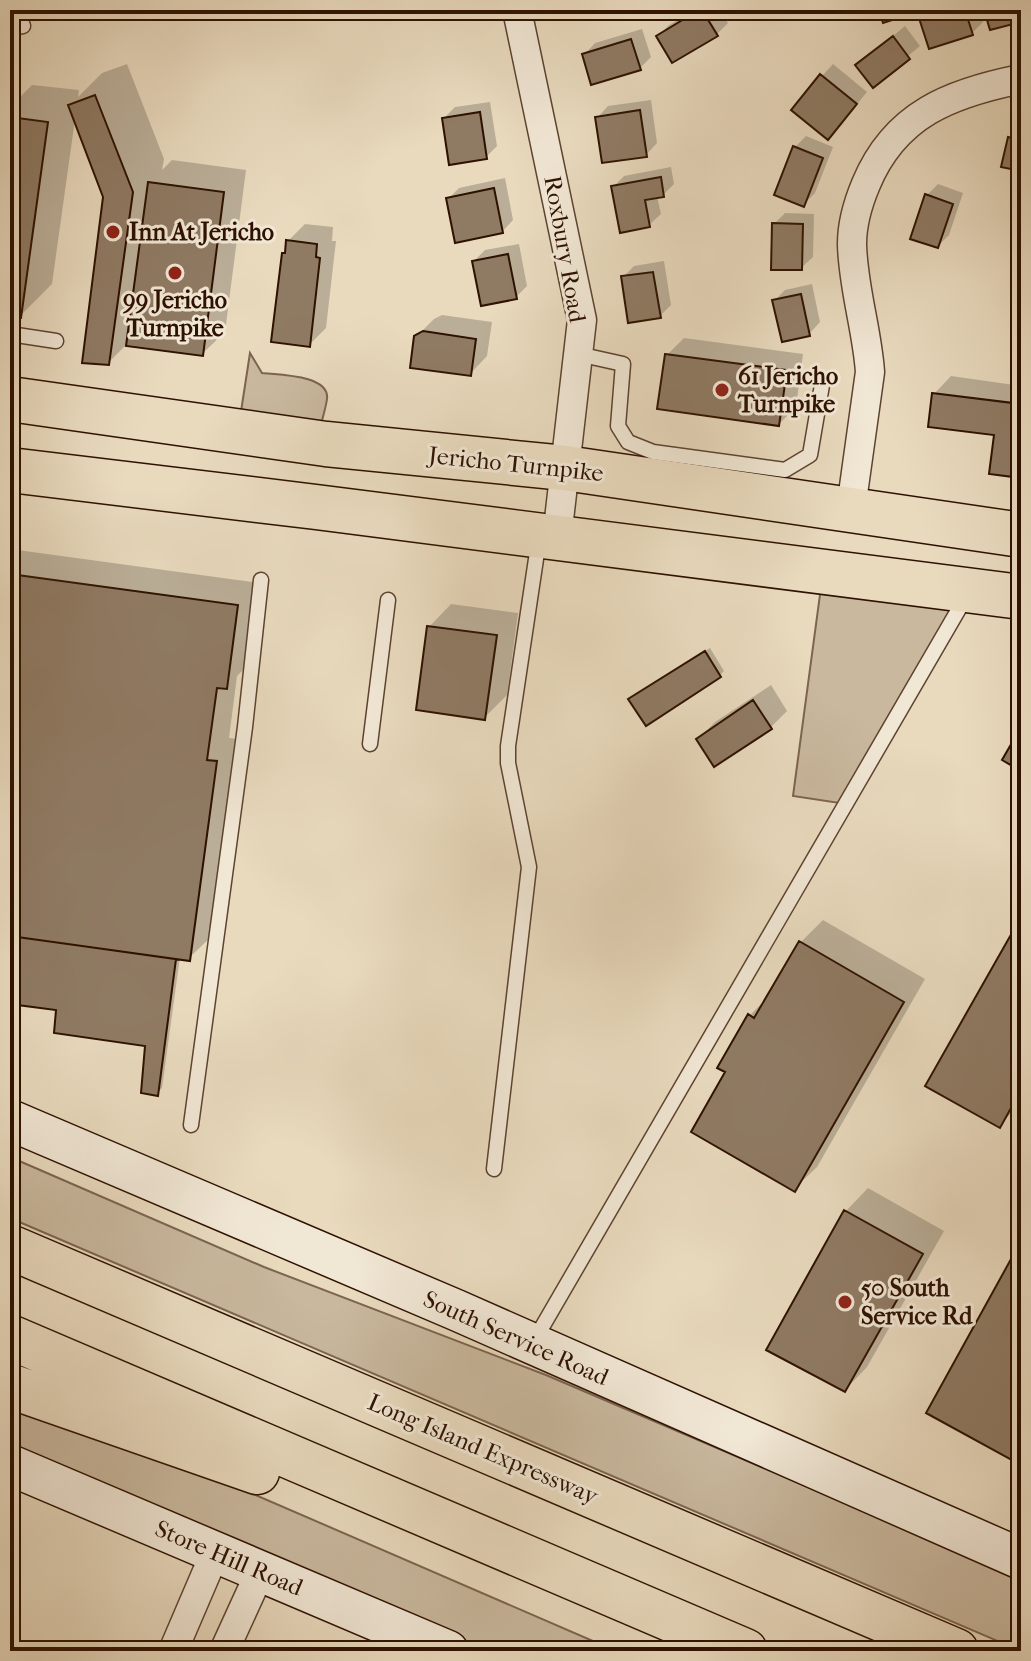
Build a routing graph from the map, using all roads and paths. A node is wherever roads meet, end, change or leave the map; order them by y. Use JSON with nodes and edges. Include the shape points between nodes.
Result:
{"nodes":[{"id":1,"x":17,"y":10,"type":"edge"},
{"id":2,"x":520,"y":11,"type":"edge"},
{"id":3,"x":10,"y":28,"type":"edge"},
{"id":4,"x":1021,"y":79,"type":"edge"},
{"id":5,"x":10,"y":334,"type":"edge"},
{"id":6,"x":56,"y":341,"type":"dead end"},
{"id":7,"x":578,"y":354,"type":"junction"},
{"id":8,"x":822,"y":385,"type":"dead end"},
{"id":9,"x":10,"y":399,"type":"edge"},
{"id":10,"x":652,"y":466,"type":"junction"},
{"id":11,"x":565,"y":468,"type":"junction"},
{"id":12,"x":10,"y":470,"type":"edge"},
{"id":13,"x":783,"y":484,"type":"junction"},
{"id":14,"x":851,"y":508,"type":"junction"},
{"id":15,"x":1021,"y":535,"type":"edge"},
{"id":16,"x":548,"y":536,"type":"junction"},
{"id":17,"x":261,"y":580,"type":"dead end"},
{"id":18,"x":969,"y":591,"type":"junction"},
{"id":19,"x":1021,"y":597,"type":"edge"},
{"id":20,"x":388,"y":600,"type":"dead end"},
{"id":21,"x":370,"y":744,"type":"dead end"},
{"id":22,"x":10,"y":1120,"type":"edge"},
{"id":23,"x":191,"y":1125,"type":"dead end"},
{"id":24,"x":494,"y":1169,"type":"dead end"},
{"id":25,"x":10,"y":1247,"type":"edge"},
{"id":26,"x":10,"y":1337,"type":"edge"},
{"id":27,"x":532,"y":1344,"type":"junction"},
{"id":28,"x":10,"y":1386,"type":"edge"},
{"id":29,"x":10,"y":1465,"type":"edge"},
{"id":30,"x":215,"y":1553,"type":"junction"},
{"id":31,"x":1021,"y":1559,"type":"edge"},
{"id":32,"x":261,"y":1570,"type":"junction"},
{"id":33,"x":639,"y":1607,"type":"junction"},
{"id":34,"x":173,"y":1651,"type":"edge"},
{"id":35,"x":224,"y":1651,"type":"edge"},
{"id":36,"x":448,"y":1651,"type":"edge"},
{"id":37,"x":745,"y":1651,"type":"edge"},
{"id":38,"x":956,"y":1651,"type":"edge"}],
"edges":[{"from":1,"to":3,"type":"lane","via":[[23,26]]},
{"from":2,"to":7,"type":"street","name":"Roxbury Road","via":[[582,320]]},
{"from":4,"to":14,"type":"street","via":[[948,99],[918,115],[890,143],[858,202],[852,241],[870,372]]},
{"from":5,"to":6,"type":"lane"},
{"from":7,"to":10,"type":"lane","via":[[623,364],[618,426]]},
{"from":7,"to":11,"type":"street","name":"Roxbury Road"},
{"from":8,"to":13,"type":"lane","via":[[810,455]]},
{"from":9,"to":11,"type":"main road","name":"Jericho Turnpike","via":[[326,444]]},
{"from":10,"to":11,"type":"main road","name":"Jericho Turnpike"},
{"from":10,"to":13,"type":"main road","name":"Jericho Turnpike"},
{"from":11,"to":16,"type":"street","name":"Roxbury Road"},
{"from":12,"to":16,"type":"main road"},
{"from":13,"to":14,"type":"main road","name":"Jericho Turnpike"},
{"from":14,"to":15,"type":"main road","name":"Jericho Turnpike"},
{"from":16,"to":18,"type":"main road"},
{"from":16,"to":24,"type":"lane","via":[[508,746],[529,867]]},
{"from":17,"to":23,"type":"lane"},
{"from":18,"to":19,"type":"main road"},
{"from":18,"to":27,"type":"lane"},
{"from":20,"to":21,"type":"lane"},
{"from":22,"to":27,"type":"main road","name":"South Service Road"},
{"from":25,"to":38,"type":"main road","name":"Long Island Expressway"},
{"from":26,"to":33,"type":"main road"},
{"from":27,"to":31,"type":"main road","name":"South Service Road"},
{"from":28,"to":33,"type":"main road"},
{"from":29,"to":30,"type":"main road","name":"Store Hill Road"},
{"from":30,"to":32,"type":"main road","name":"Store Hill Road"},
{"from":30,"to":34,"type":"street"},
{"from":32,"to":35,"type":"street"},
{"from":32,"to":36,"type":"main road","name":"Store Hill Road"},
{"from":33,"to":37,"type":"main road"}]}
